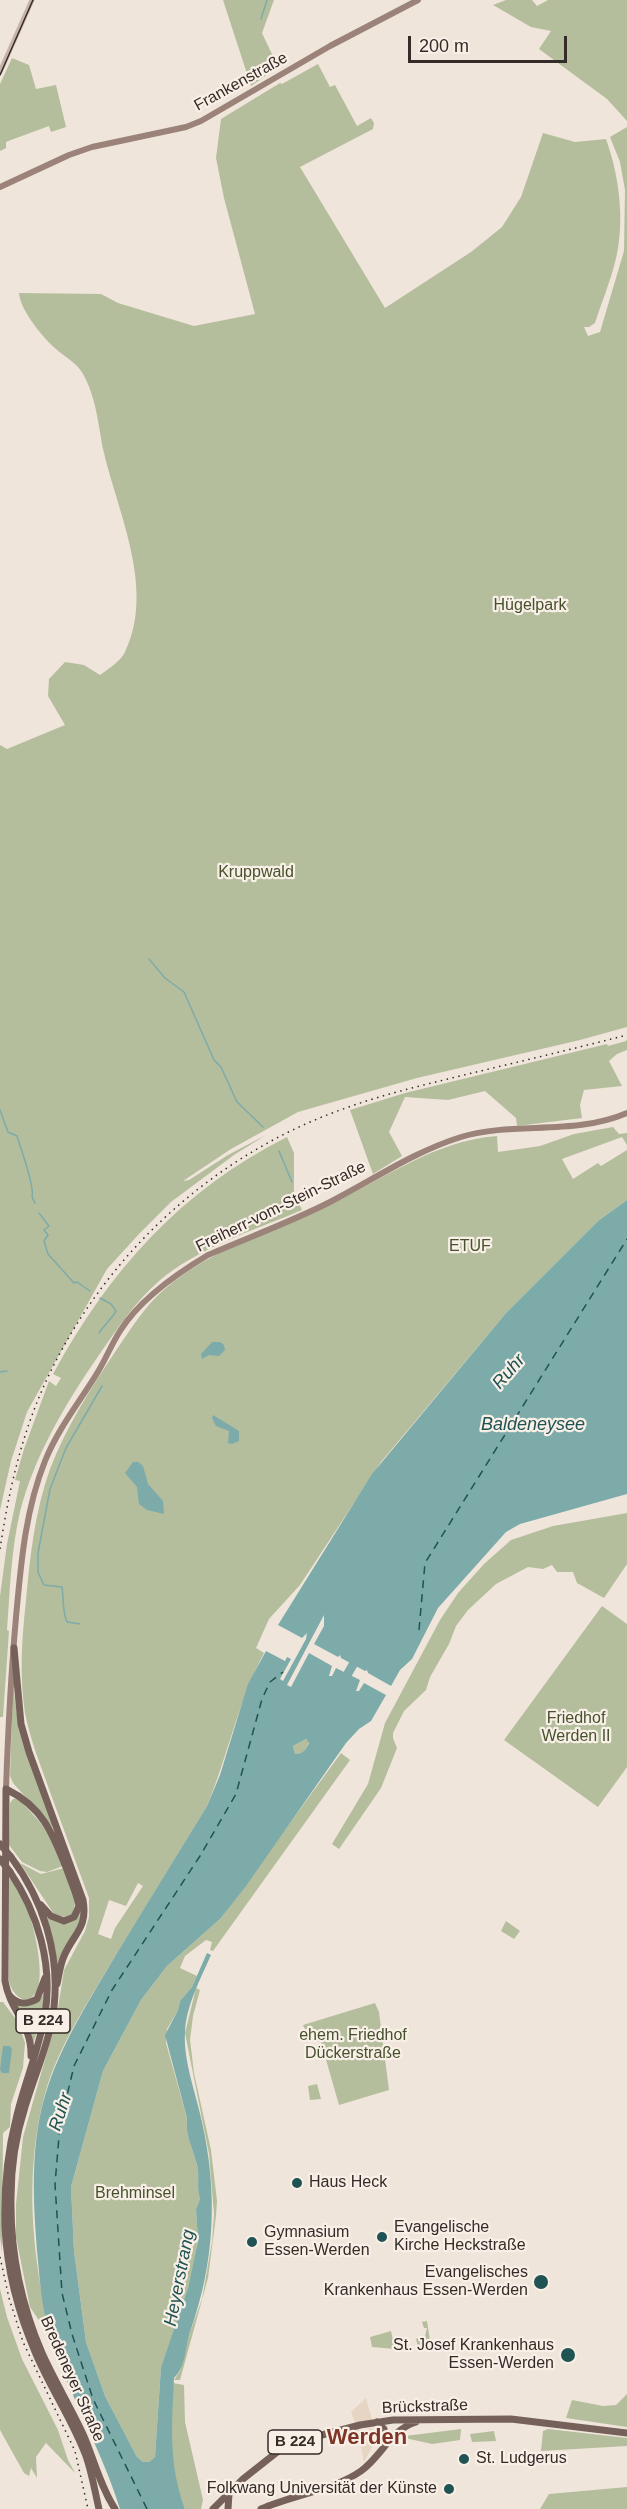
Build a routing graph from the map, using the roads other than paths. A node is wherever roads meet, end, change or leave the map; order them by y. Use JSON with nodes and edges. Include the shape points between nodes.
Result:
{"nodes":[{"id":1,"x":32,"y":0,"type":"edge"},
{"id":2,"x":418,"y":0,"type":"edge"},
{"id":3,"x":0,"y":72,"type":"edge"},
{"id":4,"x":0,"y":187,"type":"edge"},
{"id":5,"x":627,"y":1113,"type":"edge"},
{"id":6,"x":14,"y":1648,"type":"junction"},
{"id":7,"x":6,"y":1789,"type":"junction"},
{"id":8,"x":0,"y":1844,"type":"edge"},
{"id":9,"x":0,"y":1859,"type":"edge"},
{"id":10,"x":40,"y":1903,"type":"junction"},
{"id":11,"x":46,"y":1972,"type":"junction"},
{"id":12,"x":7,"y":1992,"type":"junction"},
{"id":13,"x":55,"y":1995,"type":"junction"},
{"id":14,"x":31,"y":2068,"type":"junction"},
{"id":15,"x":418,"y":2421,"type":"junction"},
{"id":16,"x":377,"y":2422,"type":"junction"},
{"id":17,"x":627,"y":2433,"type":"edge"},
{"id":18,"x":387,"y":2442,"type":"junction"},
{"id":19,"x":228,"y":2503,"type":"edge"},
{"id":20,"x":99,"y":2509,"type":"edge"},
{"id":21,"x":116,"y":2509,"type":"edge"},
{"id":22,"x":213,"y":2509,"type":"edge"},
{"id":23,"x":261,"y":2509,"type":"edge"}],
"edges":[{"from":1,"to":3,"type":"street"},
{"from":2,"to":4,"type":"main road","name":"Frankenstraße","via":[[201,121],[69,155]]},
{"from":5,"to":6,"type":"main road","name":"Freiherr-vom-Stein-Straße","via":[[595,1123],[484,1133],[446,1142],[328,1203],[208,1255],[155,1292],[120,1332],[45,1461],[24,1541]]},
{"from":6,"to":7,"type":"main road","name":"Freiherr-vom-Stein-Straße"},
{"from":6,"to":13,"type":"main road","via":[[24,1733],[85,1911],[81,1930],[61,1965]]},
{"from":7,"to":10,"type":"main road","via":[[21,1796],[46,1821],[78,1900],[78,1909],[72,1918],[63,1921],[51,1916]]},
{"from":7,"to":12,"type":"main road"},
{"from":8,"to":10,"type":"main road","name":"Bredeneyer Straße","number":"B 224","bridge":true,"via":[[28,1879]]},
{"from":9,"to":11,"type":"main road","name":"Bredeneyer Straße","number":"B 224","bridge":true,"via":[[33,1912]]},
{"from":10,"to":13,"type":"main road","name":"Bredeneyer Straße","number":"B 224","via":[[52,1956]]},
{"from":11,"to":12,"type":"main road","via":[[37,1999],[21,2004]]},
{"from":11,"to":14,"type":"main road","name":"Bredeneyer Straße","number":"B 224","via":[[45,2016]]},
{"from":12,"to":14,"type":"main road","via":[[29,2032]]},
{"from":13,"to":21,"type":"main road","name":"Bredeneyer Straße","number":"B 224","via":[[15,2158],[11,2196],[14,2256],[41,2351]]},
{"from":14,"to":20,"type":"main road","name":"Bredeneyer Straße","number":"B 224","via":[[16,2117],[8,2164],[8,2257],[35,2353],[86,2457]]},
{"from":15,"to":16,"type":"main road","name":"Brückstraße","number":"B 224"},
{"from":15,"to":17,"type":"main road","name":"Brückstraße","number":"B 224","via":[[529,2420]]},
{"from":15,"to":18,"type":"main road"},
{"from":16,"to":18,"type":"main road","via":[[384,2429]]},
{"from":16,"to":19,"type":"main road","name":"Brückstraße","number":"B 224","via":[[288,2445],[243,2479]]},
{"from":18,"to":23,"type":"main road","via":[[355,2475]]},
{"from":19,"to":22,"type":"main road","name":"Brückstraße","number":"B 224"}]}
